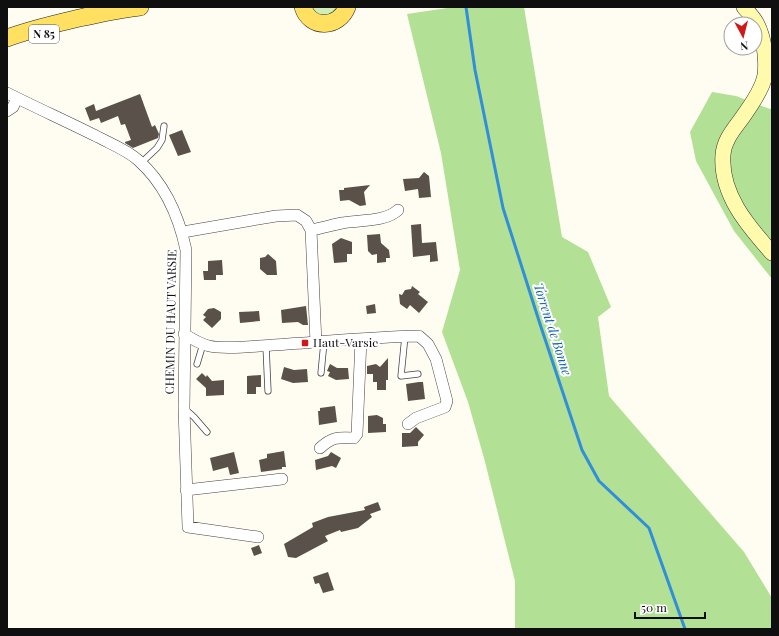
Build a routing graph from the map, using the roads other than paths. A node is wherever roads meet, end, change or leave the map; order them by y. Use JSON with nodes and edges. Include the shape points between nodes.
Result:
{"nodes":[{"id":1,"x":140,"y":7,"type":"edge"},
{"id":2,"x":347,"y":7,"type":"edge"},
{"id":3,"x":744,"y":7,"type":"edge"},
{"id":4,"x":298,"y":8,"type":"edge"},
{"id":5,"x":7,"y":41,"type":"edge"},
{"id":6,"x":12,"y":96,"type":"edge"},
{"id":7,"x":7,"y":111,"type":"edge"},
{"id":8,"x":164,"y":126,"type":"dead end"},
{"id":9,"x":141,"y":163,"type":"junction"},
{"id":10,"x":398,"y":210,"type":"dead end"},
{"id":11,"x":311,"y":230,"type":"junction"},
{"id":12,"x":183,"y":232,"type":"junction"},
{"id":13,"x":772,"y":253,"type":"edge"},
{"id":14,"x":184,"y":334,"type":"junction"},
{"id":15,"x":405,"y":336,"type":"junction"},
{"id":16,"x":361,"y":339,"type":"junction"},
{"id":17,"x":320,"y":342,"type":"junction"},
{"id":18,"x":203,"y":344,"type":"junction"},
{"id":19,"x":266,"y":346,"type":"junction"},
{"id":20,"x":197,"y":364,"type":"dead end"},
{"id":21,"x":321,"y":373,"type":"dead end"},
{"id":22,"x":418,"y":374,"type":"dead end"},
{"id":23,"x":268,"y":390,"type":"dead end"},
{"id":24,"x":184,"y":408,"type":"junction"},
{"id":25,"x":408,"y":424,"type":"dead end"},
{"id":26,"x":207,"y":432,"type":"dead end"},
{"id":27,"x":320,"y":448,"type":"dead end"},
{"id":28,"x":282,"y":479,"type":"dead end"},
{"id":29,"x":186,"y":490,"type":"junction"},
{"id":30,"x":258,"y":537,"type":"dead end"}],
"edges":[{"from":1,"to":5,"type":"main road","number":"N 85","via":[[80,18]]},
{"from":2,"to":4,"type":"main road","via":[[343,15],[330,23],[315,21]]},
{"from":3,"to":13,"type":"street","via":[[757,24],[761,35],[765,76],[746,113],[726,140],[723,168],[732,198],[740,212]]},
{"from":6,"to":7,"type":"street","via":[[12,107]]},
{"from":6,"to":9,"type":"street","name":"CHEMIN DU HAUT VARSIE","via":[[114,145]]},
{"from":8,"to":9,"type":"lane","via":[[158,148]]},
{"from":9,"to":12,"type":"street","name":"CHEMIN DU HAUT VARSIE","via":[[156,179],[167,197]]},
{"from":10,"to":11,"type":"street","via":[[394,215],[384,218]]},
{"from":11,"to":12,"type":"street","via":[[306,221],[297,215],[276,216]]},
{"from":11,"to":17,"type":"street"},
{"from":12,"to":14,"type":"street","name":"CHEMIN DU HAUT VARSIE","via":[[186,250]]},
{"from":14,"to":18,"type":"street"},
{"from":14,"to":24,"type":"street","name":"CHEMIN DU HAUT VARSIE"},
{"from":15,"to":16,"type":"street"},
{"from":15,"to":22,"type":"lane","via":[[401,376]]},
{"from":15,"to":25,"type":"street","via":[[419,336],[428,344],[436,359],[448,401],[445,407],[416,418]]},
{"from":16,"to":17,"type":"street"},
{"from":16,"to":27,"type":"street","via":[[357,434],[354,438],[334,438]]},
{"from":17,"to":19,"type":"street"},
{"from":17,"to":21,"type":"lane"},
{"from":18,"to":19,"type":"street","via":[[226,347]]},
{"from":18,"to":20,"type":"lane"},
{"from":19,"to":23,"type":"lane"},
{"from":24,"to":26,"type":"lane"},
{"from":24,"to":29,"type":"street","name":"CHEMIN DU HAUT VARSIE"},
{"from":28,"to":29,"type":"street"},
{"from":29,"to":30,"type":"street","name":"CHEMIN DU HAUT VARSIE","via":[[188,527]]}]}
